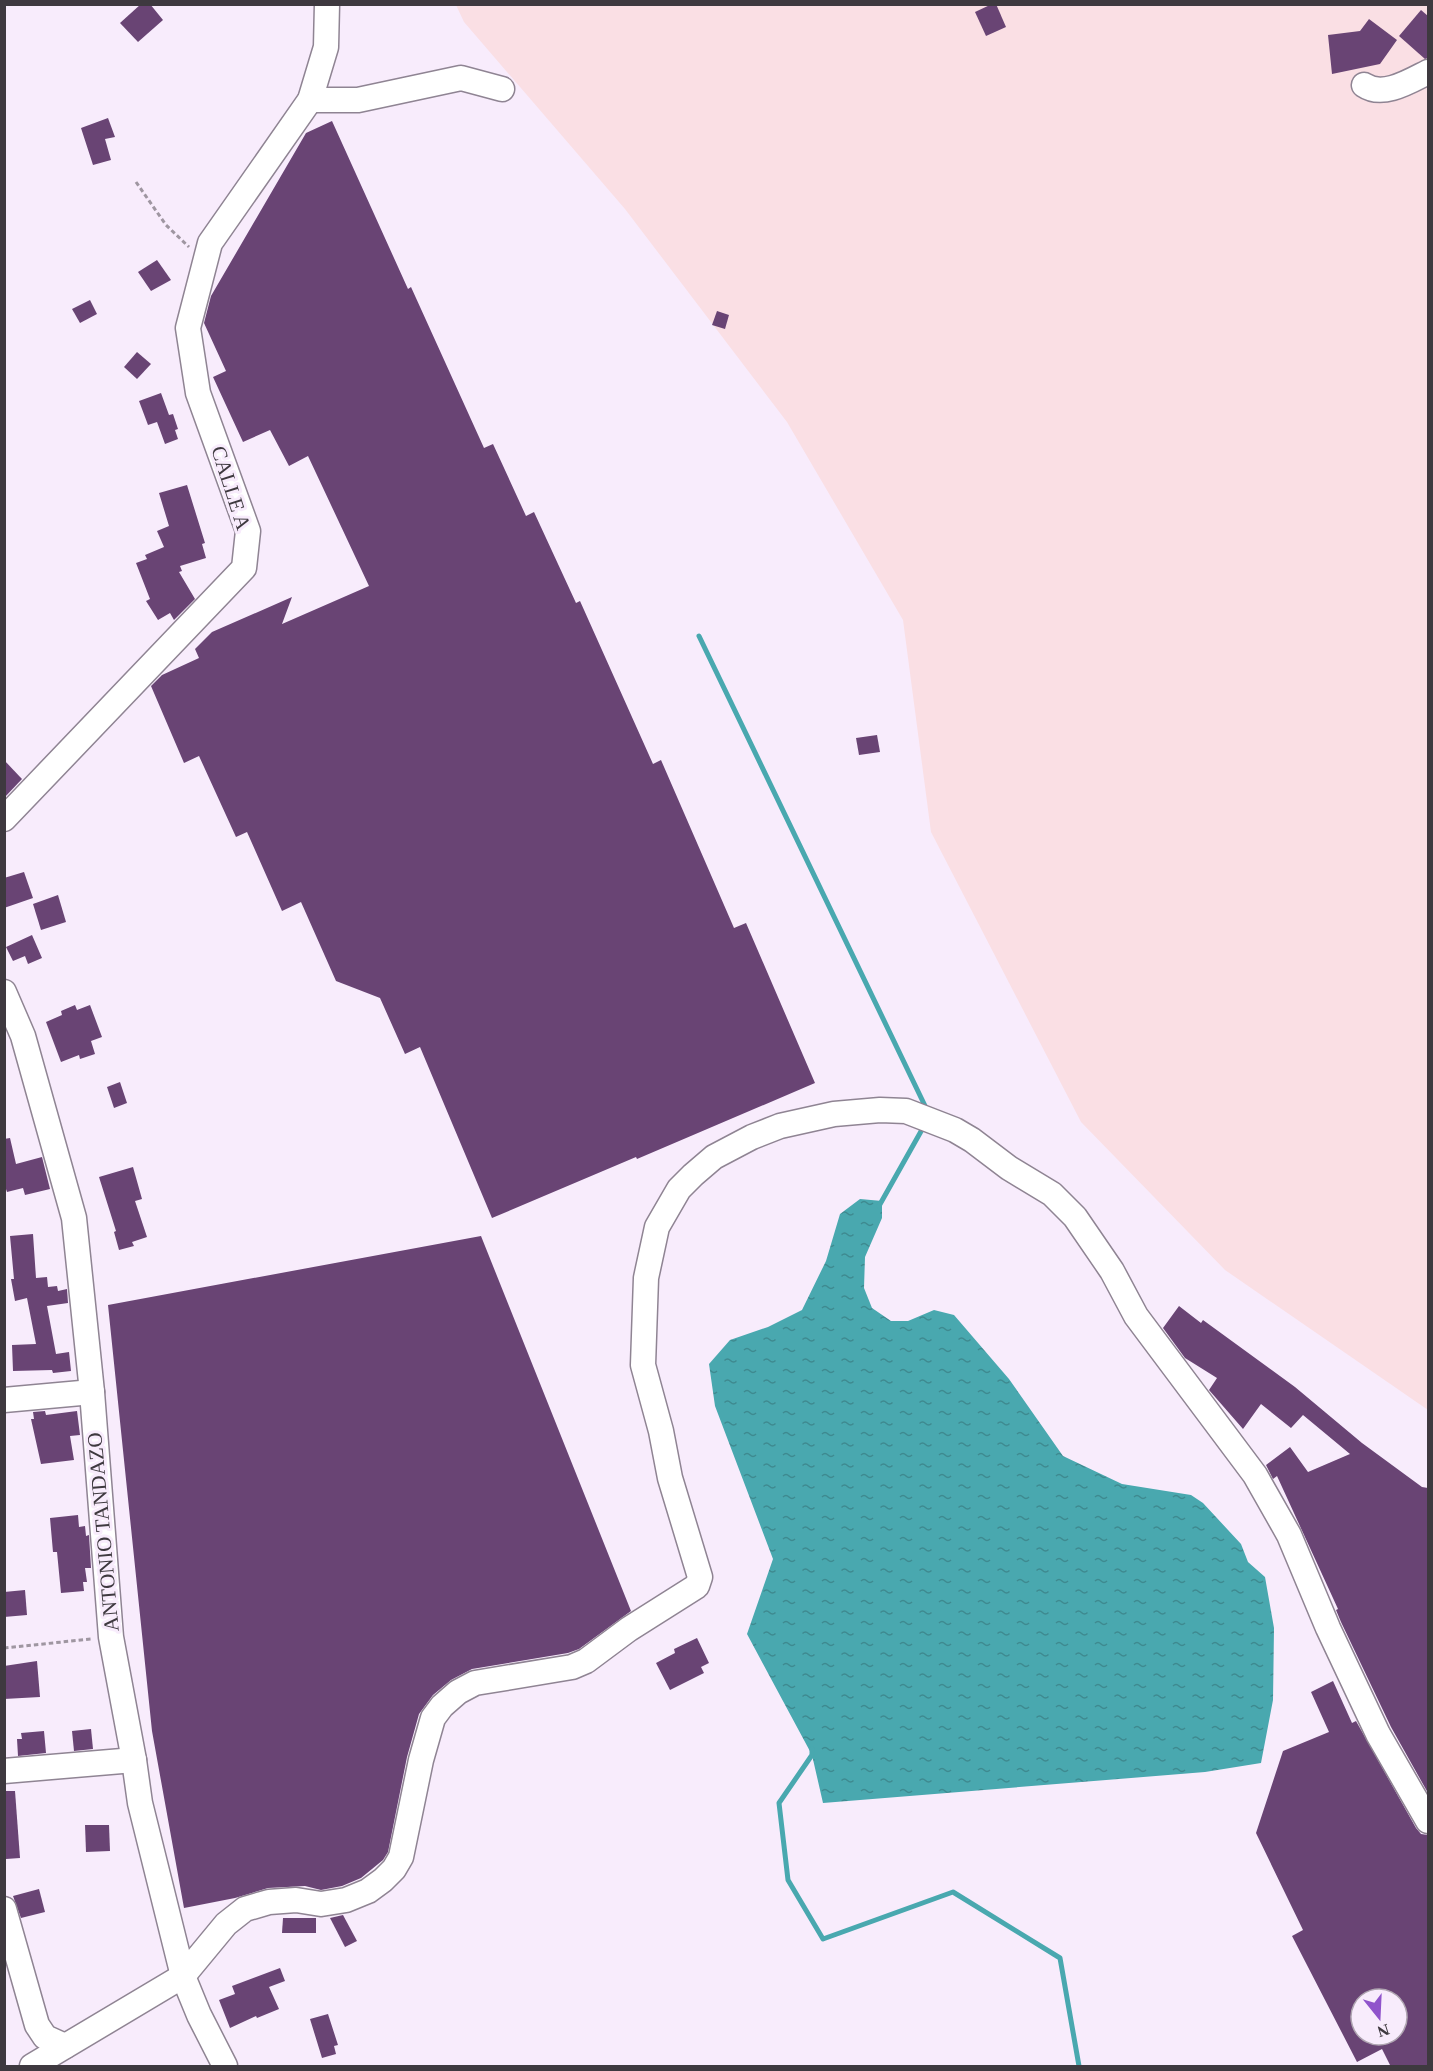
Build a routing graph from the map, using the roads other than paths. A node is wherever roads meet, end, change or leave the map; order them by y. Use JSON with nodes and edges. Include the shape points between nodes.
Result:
{"nodes":[{"id":1,"x":327,"y":4,"type":"edge"},
{"id":2,"x":1428,"y":72,"type":"edge"},
{"id":3,"x":1364,"y":85,"type":"dead end"},
{"id":4,"x":502,"y":89,"type":"dead end"},
{"id":5,"x":310,"y":100,"type":"junction"},
{"id":6,"x":4,"y":819,"type":"edge"},
{"id":7,"x":4,"y":992,"type":"edge"},
{"id":8,"x":92,"y":1392,"type":"junction"},
{"id":9,"x":4,"y":1400,"type":"edge"},
{"id":10,"x":134,"y":1760,"type":"junction"},
{"id":11,"x":4,"y":1771,"type":"edge"},
{"id":12,"x":1428,"y":1821,"type":"edge"},
{"id":13,"x":4,"y":1909,"type":"edge"},
{"id":14,"x":183,"y":1976,"type":"junction"},
{"id":15,"x":65,"y":2046,"type":"junction"},
{"id":16,"x":32,"y":2067,"type":"edge"},
{"id":17,"x":225,"y":2067,"type":"edge"}],
"edges":[{"from":1,"to":5,"type":"street","name":"CALLE A","via":[[326,47]]},
{"from":2,"to":3,"type":"street","via":[[1383,90],[1371,90]]},
{"from":4,"to":5,"type":"street","via":[[461,78],[358,100]]},
{"from":5,"to":6,"type":"street","name":"CALLE A","via":[[210,243],[188,328],[198,393],[248,531],[244,568]]},
{"from":7,"to":8,"type":"street","name":"ANTONIO TANDAZO","via":[[23,1036],[74,1218]]},
{"from":8,"to":9,"type":"street"},
{"from":8,"to":10,"type":"street","name":"ANTONIO TANDAZO","via":[[111,1637]]},
{"from":10,"to":11,"type":"street"},
{"from":10,"to":14,"type":"street","name":"ANTONIO TANDAZO","via":[[140,1803]]},
{"from":12,"to":14,"type":"street","via":[[1378,1734],[1289,1535],[1255,1475],[1136,1316],[1112,1270],[1075,1216],[1052,1194],[972,1140],[938,1123],[906,1111],[834,1114],[780,1126],[714,1157],[679,1189],[657,1227],[646,1278],[643,1365],[670,1478],[700,1577],[698,1586],[586,1661],[572,1667],[475,1683],[458,1692],[433,1718],[401,1857],[394,1869],[368,1892],[346,1900],[321,1904],[296,1900],[269,1902],[245,1909],[226,1924]]},
{"from":13,"to":15,"type":"street","via":[[37,2025],[45,2037]]},
{"from":14,"to":15,"type":"street"},
{"from":14,"to":17,"type":"street","name":"ANTONIO TANDAZO"},
{"from":15,"to":16,"type":"street"}]}
